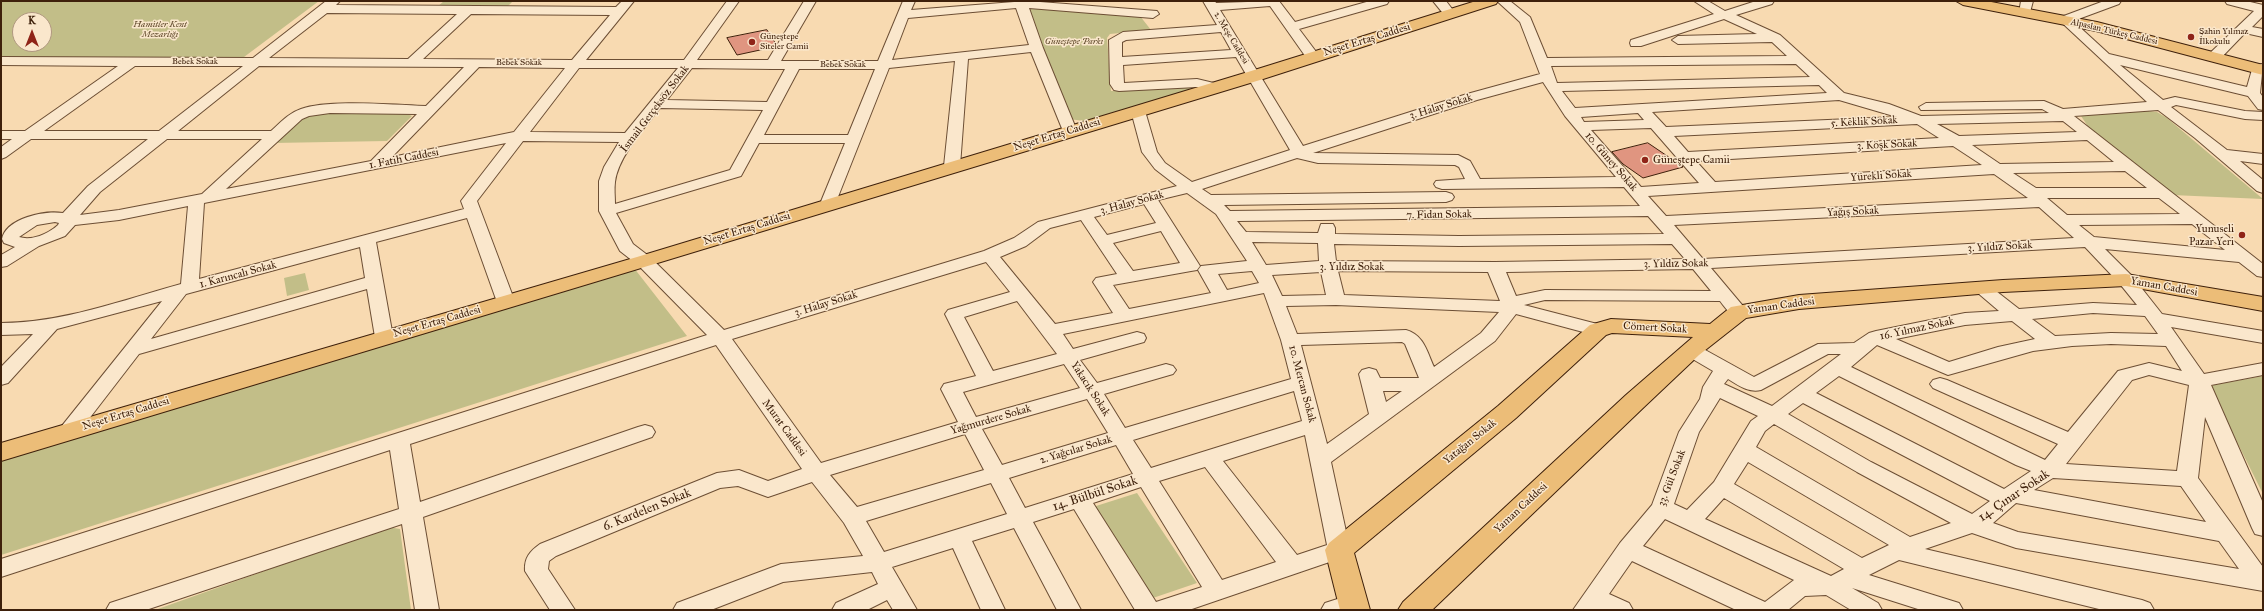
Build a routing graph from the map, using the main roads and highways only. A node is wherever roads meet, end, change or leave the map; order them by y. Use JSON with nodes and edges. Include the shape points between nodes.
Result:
{"nodes":[{"id":1,"x":1492,"y":1,"type":"edge"},
{"id":2,"x":1964,"y":1,"type":"edge"},
{"id":3,"x":1445,"y":7,"type":"edge"},
{"id":4,"x":2026,"y":7,"type":"edge"},
{"id":5,"x":2261,"y":69,"type":"edge"},
{"id":6,"x":2263,"y":304,"type":"edge"},
{"id":7,"x":1598,"y":330,"type":"joint"},
{"id":8,"x":1713,"y":331,"type":"junction"},
{"id":9,"x":1,"y":452,"type":"edge"},
{"id":10,"x":1339,"y":550,"type":"joint"},
{"id":11,"x":1347,"y":608,"type":"edge"},
{"id":12,"x":1413,"y":610,"type":"edge"}],
"edges":[{"from":1,"to":3,"type":"main road","name":"Neşet Ertaş Caddesi"},
{"from":2,"to":4,"type":"main road","name":"Alpaslan Türkeş Caddesi"},
{"from":3,"to":9,"type":"main road","name":"Neşet Ertaş Caddesi","via":[[1313,57],[1254,76]]},
{"from":4,"to":5,"type":"main road","name":"Alpaslan Türkeş Caddesi","via":[[2065,20]]},
{"from":6,"to":8,"type":"main road","name":"Yaman Caddesi","via":[[2126,280],[1799,302],[1739,312]]},
{"from":7,"to":8,"type":"main road","name":"Cömert Sokak","via":[[1611,326]]},
{"from":7,"to":10,"type":"main road","name":"Yatağan Sokak","via":[[1507,412]]},
{"from":8,"to":12,"type":"main road","name":"Yaman Caddesi"},
{"from":10,"to":11,"type":"main road","name":"10. Mercan Sokak"}]}
